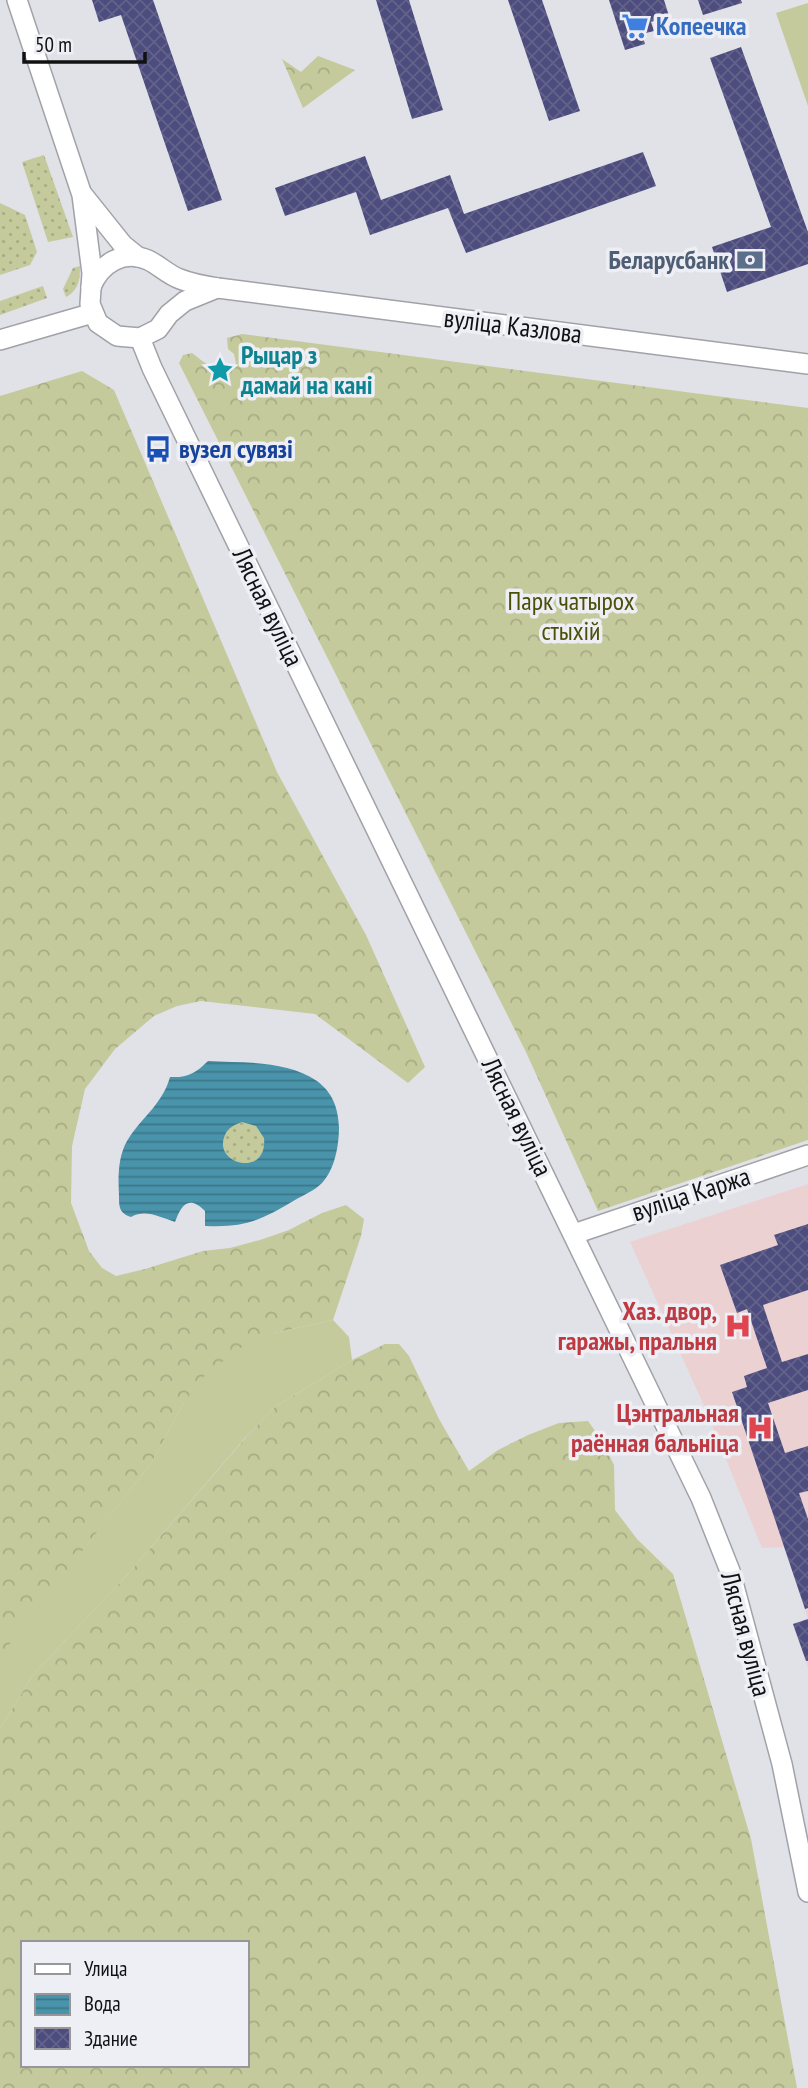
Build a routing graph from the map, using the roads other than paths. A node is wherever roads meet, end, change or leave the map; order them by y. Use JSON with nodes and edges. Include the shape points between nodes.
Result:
{"nodes":[{"id":1,"x":17,"y":0,"type":"edge"},
{"id":2,"x":82,"y":195,"type":"junction"},
{"id":3,"x":138,"y":257,"type":"junction"},
{"id":4,"x":161,"y":269,"type":"junction"},
{"id":5,"x":91,"y":287,"type":"junction"},
{"id":6,"x":218,"y":288,"type":"junction"},
{"id":7,"x":93,"y":313,"type":"junction"},
{"id":8,"x":169,"y":314,"type":"junction"},
{"id":9,"x":140,"y":338,"type":"junction"},
{"id":10,"x":0,"y":340,"type":"edge"},
{"id":11,"x":808,"y":364,"type":"edge"},
{"id":12,"x":808,"y":1156,"type":"edge"},
{"id":13,"x":574,"y":1234,"type":"junction"},
{"id":14,"x":808,"y":1892,"type":"edge"}],
"edges":[{"from":1,"to":2,"type":"main road"},
{"from":2,"to":3,"type":"main road"},
{"from":2,"to":5,"type":"main road"},
{"from":3,"to":4,"type":"main road"},
{"from":3,"to":5,"type":"main road","via":[[109,262]]},
{"from":4,"to":6,"type":"main road","name":"вуліца Казлова"},
{"from":4,"to":8,"type":"main road","via":[[172,290]]},
{"from":5,"to":7,"type":"main road"},
{"from":6,"to":8,"type":"main road","via":[[185,301]]},
{"from":6,"to":11,"type":"main road","name":"вуліца Казлова"},
{"from":7,"to":9,"type":"main road","via":[[117,337]]},
{"from":7,"to":10,"type":"main road"},
{"from":8,"to":9,"type":"main road","via":[[158,329]]},
{"from":9,"to":13,"type":"main road","name":"Лясная вуліца"},
{"from":12,"to":13,"type":"main road","name":"вуліца Каржа"},
{"from":13,"to":14,"type":"main road","name":"Лясная вуліца","via":[[671,1432],[730,1571],[782,1765]]}]}
